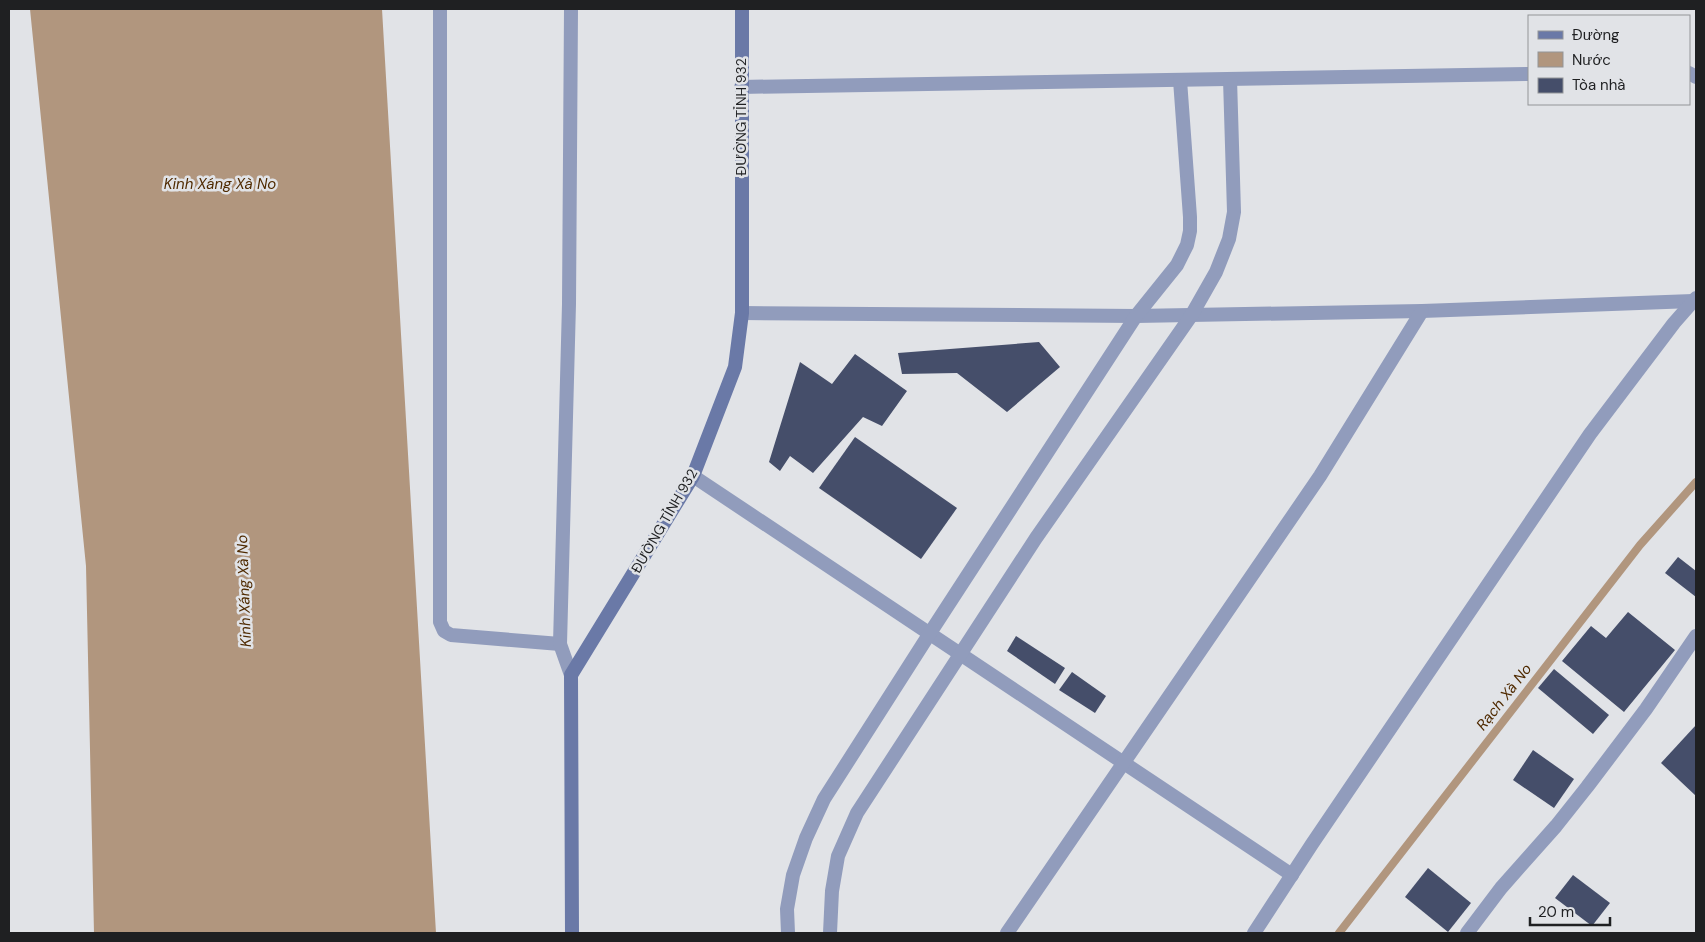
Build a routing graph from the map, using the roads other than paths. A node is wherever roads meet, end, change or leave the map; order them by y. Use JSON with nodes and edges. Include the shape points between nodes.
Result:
{"nodes":[{"id":1,"x":440,"y":9,"type":"edge"},
{"id":2,"x":571,"y":9,"type":"edge"},
{"id":3,"x":742,"y":9,"type":"edge"},
{"id":4,"x":1528,"y":74,"type":"edge"},
{"id":5,"x":1230,"y":79,"type":"junction"},
{"id":6,"x":1180,"y":80,"type":"junction"},
{"id":7,"x":741,"y":87,"type":"junction"},
{"id":8,"x":1695,"y":300,"type":"edge"},
{"id":9,"x":1422,"y":311,"type":"junction"},
{"id":10,"x":742,"y":313,"type":"junction"},
{"id":11,"x":1136,"y":316,"type":"junction"},
{"id":12,"x":1191,"y":316,"type":"junction"},
{"id":13,"x":693,"y":476,"type":"junction"},
{"id":14,"x":930,"y":634,"type":"junction"},
{"id":15,"x":1696,"y":636,"type":"edge"},
{"id":16,"x":560,"y":644,"type":"junction"},
{"id":17,"x":960,"y":654,"type":"junction"},
{"id":18,"x":571,"y":676,"type":"junction"},
{"id":19,"x":1125,"y":763,"type":"junction"},
{"id":20,"x":1292,"y":875,"type":"junction"},
{"id":21,"x":572,"y":933,"type":"edge"},
{"id":22,"x":788,"y":933,"type":"edge"},
{"id":23,"x":830,"y":933,"type":"edge"},
{"id":24,"x":1007,"y":933,"type":"edge"},
{"id":25,"x":1254,"y":933,"type":"edge"},
{"id":26,"x":1466,"y":933,"type":"edge"}],
"edges":[{"from":1,"to":16,"type":"street","via":[[440,622],[444,631],[451,635]]},
{"from":2,"to":16,"type":"street"},
{"from":3,"to":7,"type":"main road","name":"ĐƯỜNG TỈNH 932"},
{"from":4,"to":5,"type":"street"},
{"from":5,"to":6,"type":"street"},
{"from":5,"to":12,"type":"street","via":[[1232,221],[1229,239],[1216,272]]},
{"from":6,"to":7,"type":"street"},
{"from":6,"to":11,"type":"street","via":[[1190,231],[1177,265]]},
{"from":7,"to":10,"type":"main road","name":"ĐƯỜNG TỈNH 932"},
{"from":8,"to":9,"type":"street"},
{"from":8,"to":20,"type":"street","via":[[1590,434]]},
{"from":9,"to":12,"type":"street"},
{"from":9,"to":19,"type":"street","via":[[1320,476]]},
{"from":10,"to":11,"type":"street"},
{"from":10,"to":13,"type":"main road","name":"ĐƯỜNG TỈNH 932","via":[[735,367]]},
{"from":11,"to":12,"type":"street"},
{"from":11,"to":14,"type":"street"},
{"from":12,"to":17,"type":"street","via":[[1036,538]]},
{"from":13,"to":14,"type":"street"},
{"from":13,"to":18,"type":"main road","name":"ĐƯỜNG TỈNH 932"},
{"from":14,"to":17,"type":"street"},
{"from":14,"to":22,"type":"street","via":[[824,800],[793,875],[787,909]]},
{"from":15,"to":26,"type":"street","via":[[1587,787]]},
{"from":16,"to":18,"type":"street"},
{"from":17,"to":19,"type":"street"},
{"from":17,"to":23,"type":"street","via":[[857,813],[838,856]]},
{"from":18,"to":21,"type":"main road"},
{"from":19,"to":20,"type":"street"},
{"from":19,"to":24,"type":"street"},
{"from":20,"to":25,"type":"street"}]}
